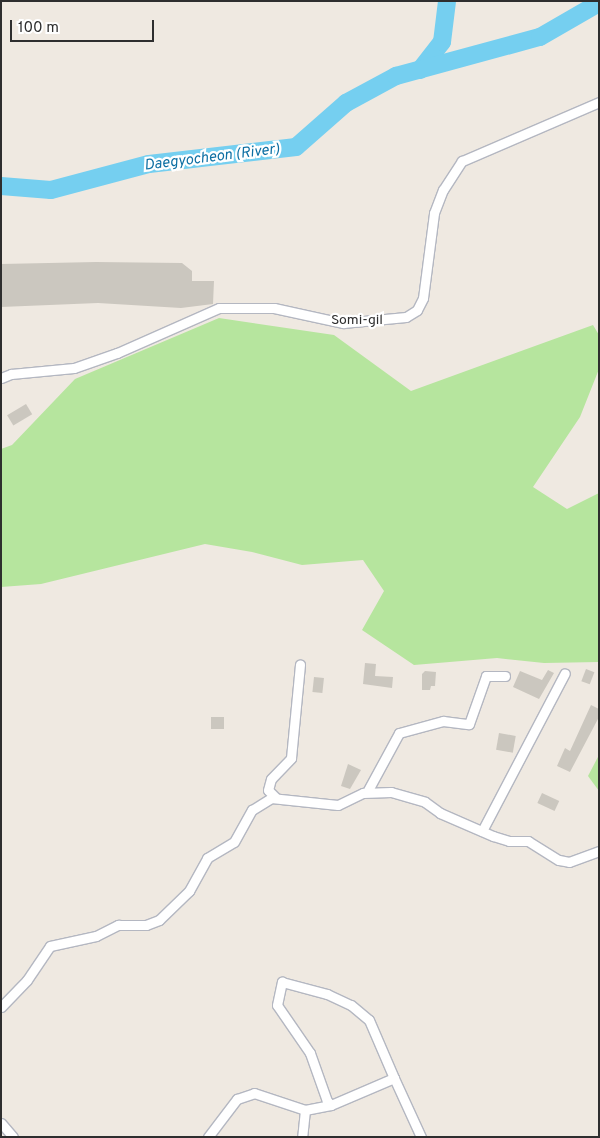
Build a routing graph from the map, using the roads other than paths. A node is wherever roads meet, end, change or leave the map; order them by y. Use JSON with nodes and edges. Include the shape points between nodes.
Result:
{"nodes":[{"id":1,"x":599,"y":102,"type":"edge"},
{"id":2,"x":1,"y":378,"type":"edge"},
{"id":3,"x":300,"y":664,"type":"dead end"},
{"id":4,"x":565,"y":673,"type":"dead end"},
{"id":5,"x":505,"y":676,"type":"dead end"},
{"id":6,"x":367,"y":792,"type":"junction"},
{"id":7,"x":276,"y":798,"type":"junction"},
{"id":8,"x":482,"y":831,"type":"junction"},
{"id":9,"x":599,"y":851,"type":"edge"},
{"id":10,"x":1,"y":1007,"type":"edge"},
{"id":11,"x":394,"y":1078,"type":"junction"},
{"id":12,"x":331,"y":1105,"type":"junction"},
{"id":13,"x":305,"y":1110,"type":"junction"},
{"id":14,"x":1,"y":1123,"type":"edge"},
{"id":15,"x":13,"y":1137,"type":"edge"},
{"id":16,"x":208,"y":1137,"type":"edge"},
{"id":17,"x":302,"y":1137,"type":"edge"},
{"id":18,"x":421,"y":1137,"type":"edge"}],
"edges":[{"from":1,"to":2,"type":"street","name":"Somi-gil","via":[[462,161],[443,190],[434,213],[423,298],[417,310],[406,317],[342,323],[274,308],[219,308],[133,347],[74,368],[11,374]]},
{"from":3,"to":7,"type":"street","via":[[291,758],[271,779],[268,790]]},
{"from":4,"to":8,"type":"street"},
{"from":5,"to":6,"type":"street","via":[[486,676],[469,724],[443,721],[423,724],[400,734]]},
{"from":6,"to":7,"type":"street","via":[[338,805]]},
{"from":6,"to":8,"type":"street","via":[[413,796],[440,813]]},
{"from":7,"to":10,"type":"street","via":[[259,802],[234,842],[207,858],[189,891],[159,920],[146,925],[118,925],[96,936],[50,946],[28,980]]},
{"from":8,"to":9,"type":"street","via":[[509,841],[528,841],[564,861]]},
{"from":11,"to":12,"type":"street"},
{"from":11,"to":12,"type":"street","via":[[369,1020],[327,994],[282,982],[277,1005],[310,1053],[326,1101]]},
{"from":11,"to":18,"type":"street"},
{"from":12,"to":13,"type":"street"},
{"from":13,"to":16,"type":"street","via":[[254,1093],[237,1099]]},
{"from":13,"to":17,"type":"street"},
{"from":14,"to":15,"type":"street"}]}
